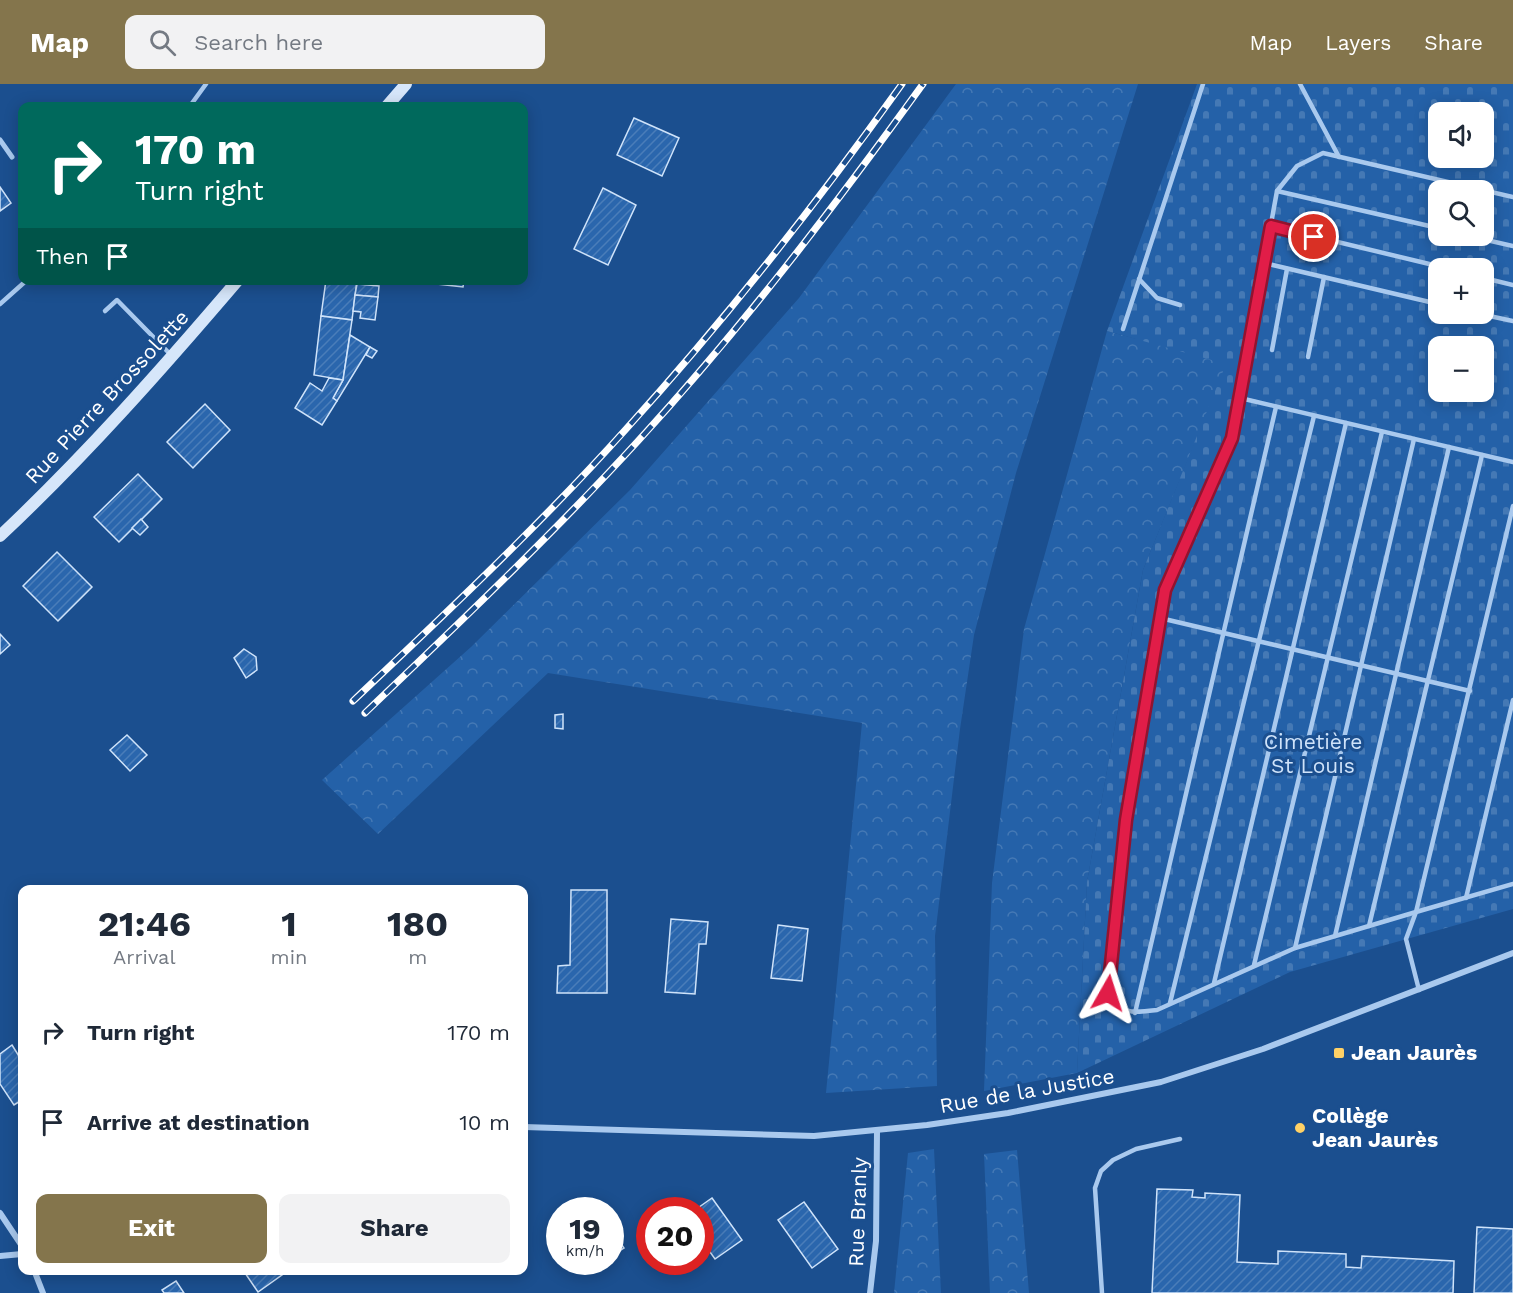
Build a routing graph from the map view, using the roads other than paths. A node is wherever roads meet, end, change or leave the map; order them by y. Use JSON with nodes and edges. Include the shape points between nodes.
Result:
{"nodes":[{"id":1,"x":206,"y":84,"type":"edge"},
{"id":2,"x":406,"y":84,"type":"edge"},
{"id":3,"x":1203,"y":84,"type":"edge"},
{"id":4,"x":1300,"y":84,"type":"edge"},
{"id":5,"x":193,"y":102,"type":"edge"},
{"id":6,"x":390,"y":102,"type":"edge"},
{"id":7,"x":0,"y":140,"type":"edge"},
{"id":8,"x":12,"y":157,"type":"dead end"},
{"id":9,"x":1339,"y":157,"type":"junction"},
{"id":10,"x":1277,"y":190,"type":"junction"},
{"id":11,"x":1513,"y":197,"type":"edge"},
{"id":12,"x":1271,"y":226,"type":"junction"},
{"id":13,"x":1428,"y":226,"type":"edge"},
{"id":14,"x":1494,"y":242,"type":"edge"},
{"id":15,"x":1513,"y":246,"type":"edge"},
{"id":16,"x":1264,"y":263,"type":"junction"},
{"id":17,"x":1428,"y":264,"type":"edge"},
{"id":18,"x":1287,"y":269,"type":"junction"},
{"id":19,"x":1324,"y":277,"type":"junction"},
{"id":20,"x":1139,"y":279,"type":"junction"},
{"id":21,"x":1494,"y":280,"type":"edge"},
{"id":22,"x":21,"y":285,"type":"edge"},
{"id":23,"x":234,"y":285,"type":"edge"},
{"id":24,"x":1513,"y":285,"type":"edge"},
{"id":25,"x":1428,"y":302,"type":"edge"},
{"id":26,"x":0,"y":304,"type":"edge"},
{"id":27,"x":1180,"y":305,"type":"dead end"},
{"id":28,"x":105,"y":311,"type":"dead end"},
{"id":29,"x":1494,"y":317,"type":"edge"},
{"id":30,"x":1513,"y":321,"type":"edge"},
{"id":31,"x":1123,"y":328,"type":"dead end"},
{"id":32,"x":1272,"y":350,"type":"dead end"},
{"id":33,"x":173,"y":357,"type":"junction"},
{"id":34,"x":1308,"y":357,"type":"dead end"},
{"id":35,"x":1240,"y":398,"type":"junction"},
{"id":36,"x":1276,"y":407,"type":"junction"},
{"id":37,"x":1314,"y":416,"type":"junction"},
{"id":38,"x":1346,"y":423,"type":"junction"},
{"id":39,"x":1382,"y":432,"type":"junction"},
{"id":40,"x":1414,"y":439,"type":"junction"},
{"id":41,"x":1449,"y":447,"type":"junction"},
{"id":42,"x":1482,"y":455,"type":"junction"},
{"id":43,"x":1513,"y":462,"type":"edge"},
{"id":44,"x":1513,"y":506,"type":"edge"},
{"id":45,"x":0,"y":536,"type":"edge"},
{"id":46,"x":1160,"y":618,"type":"junction"},
{"id":47,"x":1223,"y":632,"type":"junction"},
{"id":48,"x":1259,"y":641,"type":"junction"},
{"id":49,"x":1293,"y":649,"type":"junction"},
{"id":50,"x":1327,"y":657,"type":"junction"},
{"id":51,"x":1361,"y":665,"type":"junction"},
{"id":52,"x":1396,"y":673,"type":"junction"},
{"id":53,"x":1428,"y":681,"type":"junction"},
{"id":54,"x":1470,"y":691,"type":"junction"},
{"id":55,"x":1513,"y":700,"type":"edge"},
{"id":56,"x":1513,"y":884,"type":"edge"},
{"id":57,"x":1466,"y":898,"type":"junction"},
{"id":58,"x":1416,"y":912,"type":"junction"},
{"id":59,"x":1369,"y":926,"type":"junction"},
{"id":60,"x":1335,"y":936,"type":"junction"},
{"id":61,"x":1295,"y":948,"type":"junction"},
{"id":62,"x":1513,"y":953,"type":"edge"},
{"id":63,"x":1254,"y":964,"type":"junction"},
{"id":64,"x":1214,"y":983,"type":"junction"},
{"id":65,"x":1419,"y":990,"type":"junction"},
{"id":66,"x":1170,"y":1003,"type":"junction"},
{"id":67,"x":1136,"y":1013,"type":"junction"},
{"id":68,"x":528,"y":1127,"type":"edge"},
{"id":69,"x":877,"y":1131,"type":"junction"},
{"id":70,"x":1180,"y":1139,"type":"dead end"},
{"id":71,"x":0,"y":1213,"type":"edge"},
{"id":72,"x":18,"y":1240,"type":"edge"},
{"id":73,"x":18,"y":1254,"type":"edge"},
{"id":74,"x":0,"y":1256,"type":"edge"},
{"id":75,"x":36,"y":1275,"type":"edge"},
{"id":76,"x":43,"y":1293,"type":"edge"},
{"id":77,"x":870,"y":1293,"type":"edge"},
{"id":78,"x":1102,"y":1293,"type":"edge"}],
"edges":[{"from":1,"to":5,"type":"lane"},
{"from":2,"to":6,"type":"main road"},
{"from":3,"to":20,"type":"lane"},
{"from":4,"to":9,"type":"lane"},
{"from":7,"to":8,"type":"street"},
{"from":9,"to":10,"type":"lane","via":[[1323,153],[1297,166]]},
{"from":9,"to":11,"type":"lane"},
{"from":10,"to":12,"type":"lane"},
{"from":10,"to":13,"type":"lane"},
{"from":12,"to":16,"type":"lane"},
{"from":12,"to":17,"type":"lane"},
{"from":14,"to":15,"type":"lane"},
{"from":16,"to":18,"type":"lane"},
{"from":16,"to":35,"type":"lane"},
{"from":18,"to":19,"type":"lane"},
{"from":18,"to":32,"type":"lane"},
{"from":19,"to":25,"type":"lane"},
{"from":19,"to":34,"type":"lane"},
{"from":20,"to":27,"type":"lane","via":[[1156,298]]},
{"from":20,"to":31,"type":"lane"},
{"from":21,"to":24,"type":"lane"},
{"from":22,"to":26,"type":"lane"},
{"from":23,"to":33,"type":"main road","name":"Rue Pierre Brossolette"},
{"from":28,"to":33,"type":"lane","via":[[117,300]]},
{"from":29,"to":30,"type":"lane"},
{"from":33,"to":45,"type":"main road","name":"Rue Pierre Brossolette","via":[[54,485]]},
{"from":35,"to":36,"type":"lane"},
{"from":35,"to":46,"type":"lane","via":[[1232,438],[1165,590]]},
{"from":36,"to":37,"type":"lane"},
{"from":36,"to":47,"type":"lane"},
{"from":37,"to":38,"type":"lane"},
{"from":37,"to":48,"type":"lane"},
{"from":38,"to":39,"type":"lane"},
{"from":38,"to":49,"type":"lane"},
{"from":39,"to":40,"type":"lane"},
{"from":39,"to":50,"type":"lane"},
{"from":40,"to":41,"type":"lane"},
{"from":40,"to":51,"type":"lane"},
{"from":41,"to":42,"type":"lane"},
{"from":41,"to":52,"type":"lane"},
{"from":42,"to":43,"type":"lane"},
{"from":42,"to":53,"type":"lane"},
{"from":44,"to":54,"type":"lane"},
{"from":46,"to":47,"type":"lane"},
{"from":46,"to":67,"type":"lane","via":[[1126,820],[1108,993],[1117,1007]]},
{"from":47,"to":48,"type":"lane"},
{"from":47,"to":67,"type":"lane"},
{"from":48,"to":49,"type":"lane"},
{"from":48,"to":66,"type":"lane"},
{"from":49,"to":50,"type":"lane"},
{"from":49,"to":64,"type":"lane"},
{"from":50,"to":51,"type":"lane"},
{"from":50,"to":63,"type":"lane"},
{"from":51,"to":52,"type":"lane"},
{"from":51,"to":61,"type":"lane"},
{"from":52,"to":53,"type":"lane"},
{"from":52,"to":60,"type":"lane"},
{"from":53,"to":54,"type":"lane"},
{"from":53,"to":59,"type":"lane"},
{"from":54,"to":58,"type":"lane"},
{"from":55,"to":57,"type":"lane"},
{"from":56,"to":57,"type":"lane"},
{"from":57,"to":58,"type":"lane"},
{"from":58,"to":59,"type":"lane"},
{"from":58,"to":65,"type":"lane","via":[[1406,939]]},
{"from":59,"to":60,"type":"lane"},
{"from":60,"to":61,"type":"lane"},
{"from":61,"to":63,"type":"lane"},
{"from":62,"to":65,"type":"street","name":"Rue de la Justice"},
{"from":63,"to":64,"type":"lane"},
{"from":64,"to":66,"type":"lane"},
{"from":65,"to":69,"type":"street","name":"Rue de la Justice","via":[[1263,1049],[1161,1082],[1008,1113]]},
{"from":66,"to":67,"type":"lane","via":[[1157,1010]]},
{"from":68,"to":69,"type":"street","name":"Rue de la Justice","via":[[814,1136]]},
{"from":69,"to":77,"type":"street","name":"Rue Branly","via":[[876,1241]]},
{"from":70,"to":78,"type":"lane","via":[[1136,1149],[1101,1171],[1095,1188]]},
{"from":71,"to":72,"type":"street"},
{"from":73,"to":74,"type":"street"},
{"from":75,"to":76,"type":"street"}]}
